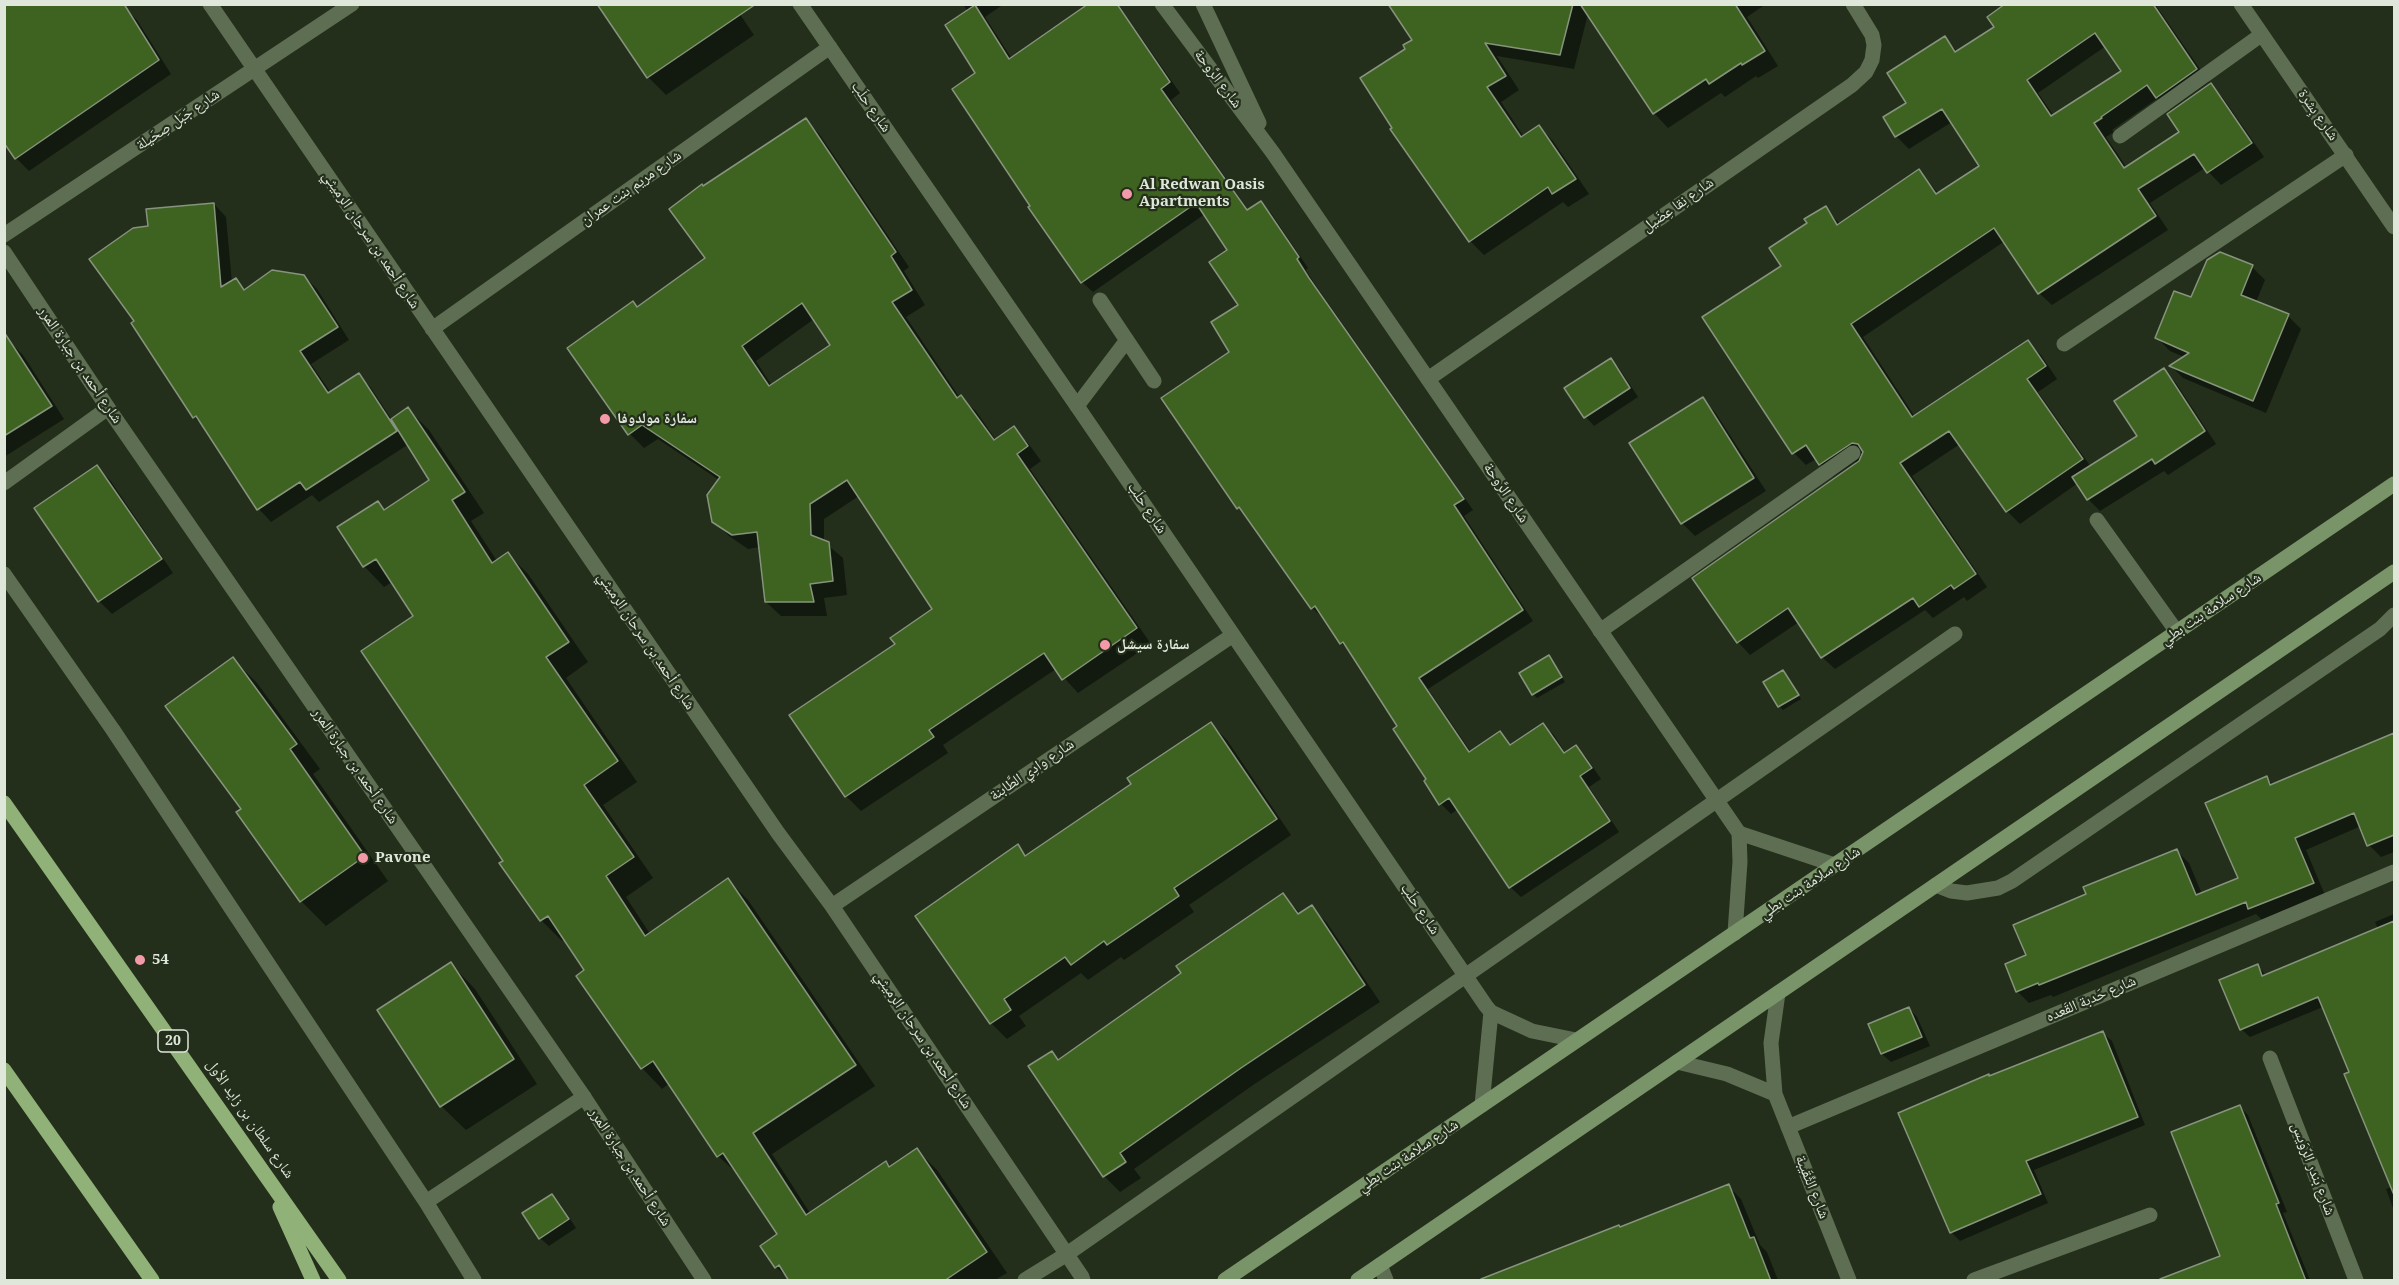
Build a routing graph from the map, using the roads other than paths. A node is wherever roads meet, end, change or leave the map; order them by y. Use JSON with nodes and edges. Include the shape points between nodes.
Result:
{"nodes":[{"id":1,"x":210,"y":4,"type":"edge"},
{"id":2,"x":352,"y":4,"type":"edge"},
{"id":3,"x":800,"y":4,"type":"edge"},
{"id":4,"x":1162,"y":4,"type":"edge"},
{"id":5,"x":1203,"y":4,"type":"edge"},
{"id":6,"x":1853,"y":4,"type":"edge"},
{"id":7,"x":2241,"y":4,"type":"edge"},
{"id":8,"x":2261,"y":35,"type":"junction"},
{"id":9,"x":830,"y":47,"type":"junction"},
{"id":10,"x":255,"y":69,"type":"junction"},
{"id":11,"x":2120,"y":136,"type":"dead end"},
{"id":12,"x":1273,"y":153,"type":"junction"},
{"id":13,"x":2346,"y":155,"type":"junction"},
{"id":14,"x":2394,"y":227,"type":"edge"},
{"id":15,"x":4,"y":235,"type":"edge"},
{"id":16,"x":4,"y":252,"type":"edge"},
{"id":17,"x":1100,"y":300,"type":"dead end"},
{"id":18,"x":432,"y":329,"type":"junction"},
{"id":19,"x":1126,"y":340,"type":"junction"},
{"id":20,"x":2064,"y":344,"type":"dead end"},
{"id":21,"x":1428,"y":379,"type":"junction"},
{"id":22,"x":1154,"y":381,"type":"dead end"},
{"id":23,"x":1077,"y":406,"type":"junction"},
{"id":24,"x":108,"y":408,"type":"junction"},
{"id":25,"x":1853,"y":453,"type":"dead end"},
{"id":26,"x":4,"y":483,"type":"edge"},
{"id":27,"x":2394,"y":484,"type":"edge"},
{"id":28,"x":2097,"y":520,"type":"dead end"},
{"id":29,"x":2394,"y":572,"type":"edge"},
{"id":30,"x":4,"y":574,"type":"edge"},
{"id":31,"x":2394,"y":615,"type":"edge"},
{"id":32,"x":1600,"y":631,"type":"junction"},
{"id":33,"x":2177,"y":632,"type":"junction"},
{"id":34,"x":1955,"y":634,"type":"dead end"},
{"id":35,"x":1233,"y":635,"type":"junction"},
{"id":36,"x":1716,"y":801,"type":"junction"},
{"id":37,"x":4,"y":803,"type":"edge"},
{"id":38,"x":1738,"y":833,"type":"junction"},
{"id":39,"x":1835,"y":866,"type":"junction"},
{"id":40,"x":2394,"y":872,"type":"edge"},
{"id":41,"x":1936,"y":885,"type":"junction"},
{"id":42,"x":832,"y":906,"type":"junction"},
{"id":43,"x":1735,"y":933,"type":"junction"},
{"id":44,"x":1466,"y":975,"type":"junction"},
{"id":45,"x":1778,"y":993,"type":"junction"},
{"id":46,"x":1491,"y":1012,"type":"junction"},
{"id":47,"x":1576,"y":1040,"type":"junction"},
{"id":48,"x":2270,"y":1058,"type":"dead end"},
{"id":49,"x":1677,"y":1062,"type":"junction"},
{"id":50,"x":4,"y":1070,"type":"edge"},
{"id":51,"x":1775,"y":1094,"type":"junction"},
{"id":52,"x":584,"y":1097,"type":"junction"},
{"id":53,"x":1482,"y":1105,"type":"junction"},
{"id":54,"x":1788,"y":1126,"type":"junction"},
{"id":55,"x":259,"y":1163,"type":"junction"},
{"id":56,"x":426,"y":1202,"type":"junction"},
{"id":57,"x":2150,"y":1215,"type":"dead end"},
{"id":58,"x":1067,"y":1254,"type":"junction"},
{"id":59,"x":1380,"y":1265,"type":"junction"},
{"id":60,"x":1085,"y":1279,"type":"edge"},
{"id":61,"x":152,"y":1281,"type":"edge"},
{"id":62,"x":313,"y":1281,"type":"edge"},
{"id":63,"x":339,"y":1281,"type":"edge"},
{"id":64,"x":474,"y":1281,"type":"edge"},
{"id":65,"x":704,"y":1281,"type":"edge"},
{"id":66,"x":1025,"y":1281,"type":"edge"},
{"id":67,"x":1225,"y":1281,"type":"edge"},
{"id":68,"x":1358,"y":1281,"type":"edge"},
{"id":69,"x":1386,"y":1281,"type":"edge"},
{"id":70,"x":1849,"y":1281,"type":"edge"},
{"id":71,"x":1974,"y":1281,"type":"edge"},
{"id":72,"x":2356,"y":1281,"type":"edge"}],
"edges":[{"from":1,"to":10,"type":"street","name":"شارع أحمد بن سرحان الرميثي"},
{"from":2,"to":10,"type":"street","name":"شارع جَبَل صِحَيلة"},
{"from":3,"to":9,"type":"street","name":"شارع حلَب"},
{"from":4,"to":12,"type":"street","name":"شارع الرَّوحة"},
{"from":5,"to":12,"type":"street","name":"شارع الرَّوحة"},
{"from":6,"to":21,"type":"street","name":"شارع نِقا عِضَيل","via":[[1874,45],[1866,72],[1852,85]]},
{"from":7,"to":8,"type":"street","name":"شارع بِشرة"},
{"from":8,"to":11,"type":"street"},
{"from":8,"to":13,"type":"street","name":"شارع بِشرة"},
{"from":9,"to":18,"type":"street","name":"شارع مريم بنت عمران"},
{"from":9,"to":23,"type":"street","name":"شارع حلَب"},
{"from":10,"to":15,"type":"street","name":"شارع جَبَل صِحَيلة"},
{"from":10,"to":18,"type":"street","name":"شارع أحمد بن سرحان الرميثي"},
{"from":12,"to":21,"type":"street","name":"شارع الرَّوحة"},
{"from":13,"to":14,"type":"street","name":"شارع بِشرة"},
{"from":13,"to":20,"type":"street"},
{"from":16,"to":24,"type":"street","name":"شارع أحمد بن جبارة المرر"},
{"from":17,"to":19,"type":"street"},
{"from":18,"to":42,"type":"street","name":"شارع أحمد بن سرحان الرميثي"},
{"from":19,"to":22,"type":"street"},
{"from":19,"to":23,"type":"street"},
{"from":21,"to":32,"type":"street","name":"شارع الرَّوحة"},
{"from":23,"to":35,"type":"street","name":"شارع حلَب"},
{"from":24,"to":26,"type":"street"},
{"from":24,"to":52,"type":"street","name":"شارع أحمد بن جبارة المرر"},
{"from":25,"to":32,"type":"street"},
{"from":27,"to":33,"type":"main road","name":"شارع سلامة بنت بطي"},
{"from":28,"to":33,"type":"street"},
{"from":29,"to":41,"type":"main road"},
{"from":30,"to":56,"type":"street","via":[[113,730]]},
{"from":31,"to":41,"type":"street","via":[[2380,629],[2012,881],[1998,888],[1967,893]]},
{"from":32,"to":36,"type":"street","name":"شارع الرَّوحة"},
{"from":33,"to":39,"type":"main road","name":"شارع سلامة بنت بطي"},
{"from":34,"to":36,"type":"street"},
{"from":35,"to":42,"type":"street","name":"شارع وادِي الطَّابنة"},
{"from":35,"to":44,"type":"street","name":"شارع حلَب"},
{"from":36,"to":38,"type":"street","name":"شارع الرَّوحة"},
{"from":36,"to":44,"type":"street"},
{"from":37,"to":55,"type":"main road","name":"شارع سلطان بن زايد الأول","number":"20"},
{"from":38,"to":39,"type":"street"},
{"from":38,"to":43,"type":"street"},
{"from":39,"to":43,"type":"main road","name":"شارع سلامة بنت بطي"},
{"from":40,"to":54,"type":"street","name":"شارع حَدبة القَعده"},
{"from":41,"to":45,"type":"main road"},
{"from":42,"to":58,"type":"street","name":"شارع أحمد بن سرحان الرميثي"},
{"from":43,"to":47,"type":"main road","name":"شارع سلامة بنت بطي"},
{"from":44,"to":46,"type":"street","name":"شارع حلَب"},
{"from":44,"to":58,"type":"street"},
{"from":45,"to":49,"type":"main road"},
{"from":45,"to":51,"type":"street","name":"شارع الثِّقَيبة","via":[[1771,1043]]},
{"from":46,"to":47,"type":"street","via":[[1532,1031]]},
{"from":46,"to":53,"type":"street"},
{"from":47,"to":53,"type":"main road","name":"شارع سلامة بنت بطي"},
{"from":48,"to":72,"type":"street","name":"شارع بَندر الرّوَيس"},
{"from":49,"to":51,"type":"street","via":[[1727,1074]]},
{"from":49,"to":59,"type":"main road"},
{"from":50,"to":61,"type":"main road"},
{"from":51,"to":54,"type":"street","name":"شارع الثِّقَيبة"},
{"from":52,"to":56,"type":"street"},
{"from":52,"to":65,"type":"street","name":"شارع أحمد بن جبارة المرر"},
{"from":53,"to":67,"type":"main road","name":"شارع سلامة بنت بطي"},
{"from":54,"to":70,"type":"street","name":"شارع الثِّقَيبة"},
{"from":55,"to":62,"type":"main road"},
{"from":55,"to":63,"type":"main road","name":"شارع سلطان بن زايد الأول","number":"20"},
{"from":56,"to":64,"type":"street"},
{"from":57,"to":71,"type":"street"},
{"from":58,"to":60,"type":"street","name":"شارع أحمد بن سرحان الرميثي"},
{"from":58,"to":66,"type":"street"},
{"from":59,"to":68,"type":"main road"},
{"from":59,"to":69,"type":"street"}]}
